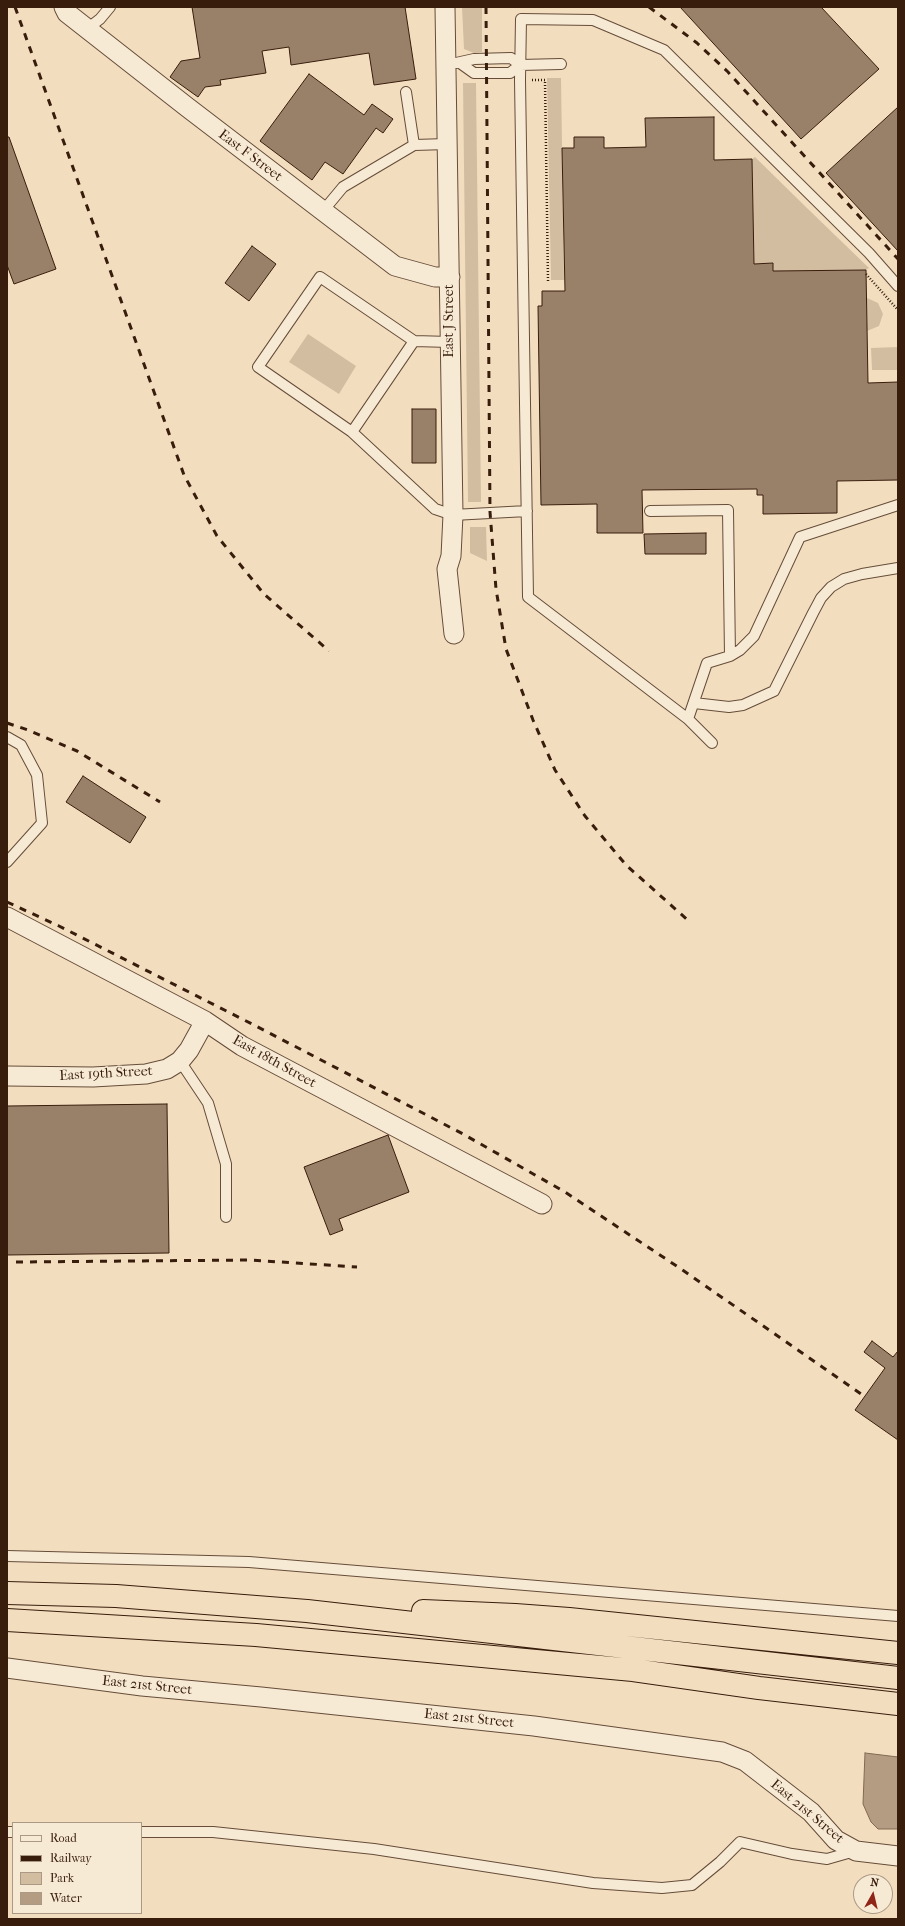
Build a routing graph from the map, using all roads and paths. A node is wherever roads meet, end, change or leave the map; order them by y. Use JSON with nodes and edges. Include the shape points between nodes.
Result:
{"nodes":[{"id":1,"x":64,"y":7,"type":"edge"},
{"id":2,"x":110,"y":7,"type":"edge"},
{"id":3,"x":445,"y":7,"type":"edge"},
{"id":4,"x":87,"y":29,"type":"junction"},
{"id":5,"x":453,"y":63,"type":"junction"},
{"id":6,"x":561,"y":64,"type":"dead end"},
{"id":7,"x":520,"y":65,"type":"junction"},
{"id":8,"x":529,"y":80,"type":"dead end"},
{"id":9,"x":406,"y":92,"type":"dead end"},
{"id":10,"x":447,"y":144,"type":"junction"},
{"id":11,"x":414,"y":145,"type":"junction"},
{"id":12,"x":323,"y":211,"type":"junction"},
{"id":13,"x":866,"y":274,"type":"dead end"},
{"id":14,"x":450,"y":277,"type":"junction"},
{"id":15,"x":548,"y":281,"type":"dead end"},
{"id":16,"x":898,"y":286,"type":"edge"},
{"id":17,"x":898,"y":310,"type":"edge"},
{"id":18,"x":414,"y":342,"type":"junction"},
{"id":19,"x":450,"y":342,"type":"junction"},
{"id":20,"x":352,"y":432,"type":"junction"},
{"id":21,"x":898,"y":505,"type":"edge"},
{"id":22,"x":527,"y":511,"type":"junction"},
{"id":23,"x":650,"y":511,"type":"dead end"},
{"id":24,"x":453,"y":515,"type":"junction"},
{"id":25,"x":898,"y":568,"type":"edge"},
{"id":26,"x":454,"y":634,"type":"dead end"},
{"id":27,"x":730,"y":656,"type":"junction"},
{"id":28,"x":694,"y":703,"type":"junction"},
{"id":29,"x":688,"y":719,"type":"junction"},
{"id":30,"x":7,"y":737,"type":"edge"},
{"id":31,"x":712,"y":743,"type":"dead end"},
{"id":32,"x":7,"y":862,"type":"edge"},
{"id":33,"x":7,"y":918,"type":"edge"},
{"id":34,"x":205,"y":1021,"type":"junction"},
{"id":35,"x":180,"y":1061,"type":"junction"},
{"id":36,"x":7,"y":1076,"type":"edge"},
{"id":37,"x":542,"y":1204,"type":"dead end"},
{"id":38,"x":226,"y":1217,"type":"dead end"},
{"id":39,"x":7,"y":1556,"type":"edge"},
{"id":40,"x":7,"y":1593,"type":"edge"},
{"id":41,"x":307,"y":1611,"type":"junction"},
{"id":42,"x":898,"y":1616,"type":"edge"},
{"id":43,"x":7,"y":1620,"type":"edge"},
{"id":44,"x":898,"y":1653,"type":"edge"},
{"id":45,"x":7,"y":1668,"type":"edge"},
{"id":46,"x":898,"y":1678,"type":"edge"},
{"id":47,"x":759,"y":1688,"type":"junction"},
{"id":48,"x":898,"y":1704,"type":"edge"},
{"id":49,"x":898,"y":1714,"type":"edge"},
{"id":50,"x":142,"y":1832,"type":"edge"},
{"id":51,"x":856,"y":1851,"type":"junction"},
{"id":52,"x":898,"y":1856,"type":"edge"}],
"edges":[{"from":1,"to":4,"type":"street","name":"East F Street","via":[[67,13]]},
{"from":2,"to":4,"type":"lane"},
{"from":3,"to":5,"type":"street","name":"East J Street"},
{"from":4,"to":12,"type":"street","name":"East F Street"},
{"from":5,"to":7,"type":"lane","via":[[474,59],[511,58]]},
{"from":5,"to":7,"type":"lane","via":[[474,73],[510,72]]},
{"from":5,"to":10,"type":"street","name":"East J Street"},
{"from":6,"to":7,"type":"lane"},
{"from":7,"to":16,"type":"lane","via":[[521,19],[593,20],[664,50],[869,253]]},
{"from":7,"to":22,"type":"lane"},
{"from":8,"to":15,"type":"path","via":[[545,80]]},
{"from":9,"to":11,"type":"lane"},
{"from":10,"to":11,"type":"lane"},
{"from":10,"to":14,"type":"street","name":"East J Street"},
{"from":11,"to":12,"type":"lane","via":[[344,187]]},
{"from":12,"to":14,"type":"street","name":"East F Street","via":[[395,266],[436,277]]},
{"from":13,"to":17,"type":"path"},
{"from":14,"to":19,"type":"street","name":"East J Street"},
{"from":18,"to":19,"type":"lane"},
{"from":18,"to":20,"type":"lane"},
{"from":18,"to":20,"type":"lane","via":[[320,277],[262,360],[258,367]]},
{"from":19,"to":24,"type":"street","name":"East J Street"},
{"from":20,"to":24,"type":"lane","via":[[435,509]]},
{"from":21,"to":27,"type":"lane","via":[[800,537],[754,636]]},
{"from":22,"to":24,"type":"lane"},
{"from":22,"to":29,"type":"lane","via":[[528,597]]},
{"from":23,"to":27,"type":"lane","via":[[728,510]]},
{"from":24,"to":26,"type":"street","name":"East J Street","via":[[451,556],[447,570]]},
{"from":25,"to":28,"type":"lane","via":[[844,579],[831,587],[812,613],[774,691],[743,705],[730,707]]},
{"from":27,"to":28,"type":"lane","via":[[708,663]]},
{"from":28,"to":29,"type":"lane"},
{"from":29,"to":31,"type":"lane"},
{"from":30,"to":32,"type":"lane","via":[[21,745],[36,774],[42,823]]},
{"from":33,"to":34,"type":"street","name":"East 18th Street"},
{"from":34,"to":35,"type":"street","name":"East 19th Street"},
{"from":34,"to":37,"type":"street","name":"East 18th Street","via":[[242,1046]]},
{"from":35,"to":36,"type":"street","name":"East 19th Street","via":[[167,1069],[146,1074],[93,1077]]},
{"from":35,"to":38,"type":"lane","via":[[208,1103],[226,1164]]},
{"from":39,"to":42,"type":"lane","via":[[248,1562]]},
{"from":40,"to":41,"type":"highway","via":[[116,1596]]},
{"from":41,"to":44,"type":"highway","via":[[515,1615]]},
{"from":41,"to":46,"type":"highway"},
{"from":43,"to":47,"type":"highway","via":[[256,1635],[633,1670]]},
{"from":45,"to":51,"type":"street","name":"East 21st Street","via":[[142,1686],[534,1726],[722,1752],[745,1761],[810,1812],[836,1840]]},
{"from":47,"to":48,"type":"highway"},
{"from":47,"to":49,"type":"highway"},
{"from":50,"to":51,"type":"lane","via":[[213,1832],[374,1849],[593,1883],[662,1888],[692,1885],[740,1842],[827,1859]]},
{"from":51,"to":52,"type":"street","name":"East 21st Street"}]}
